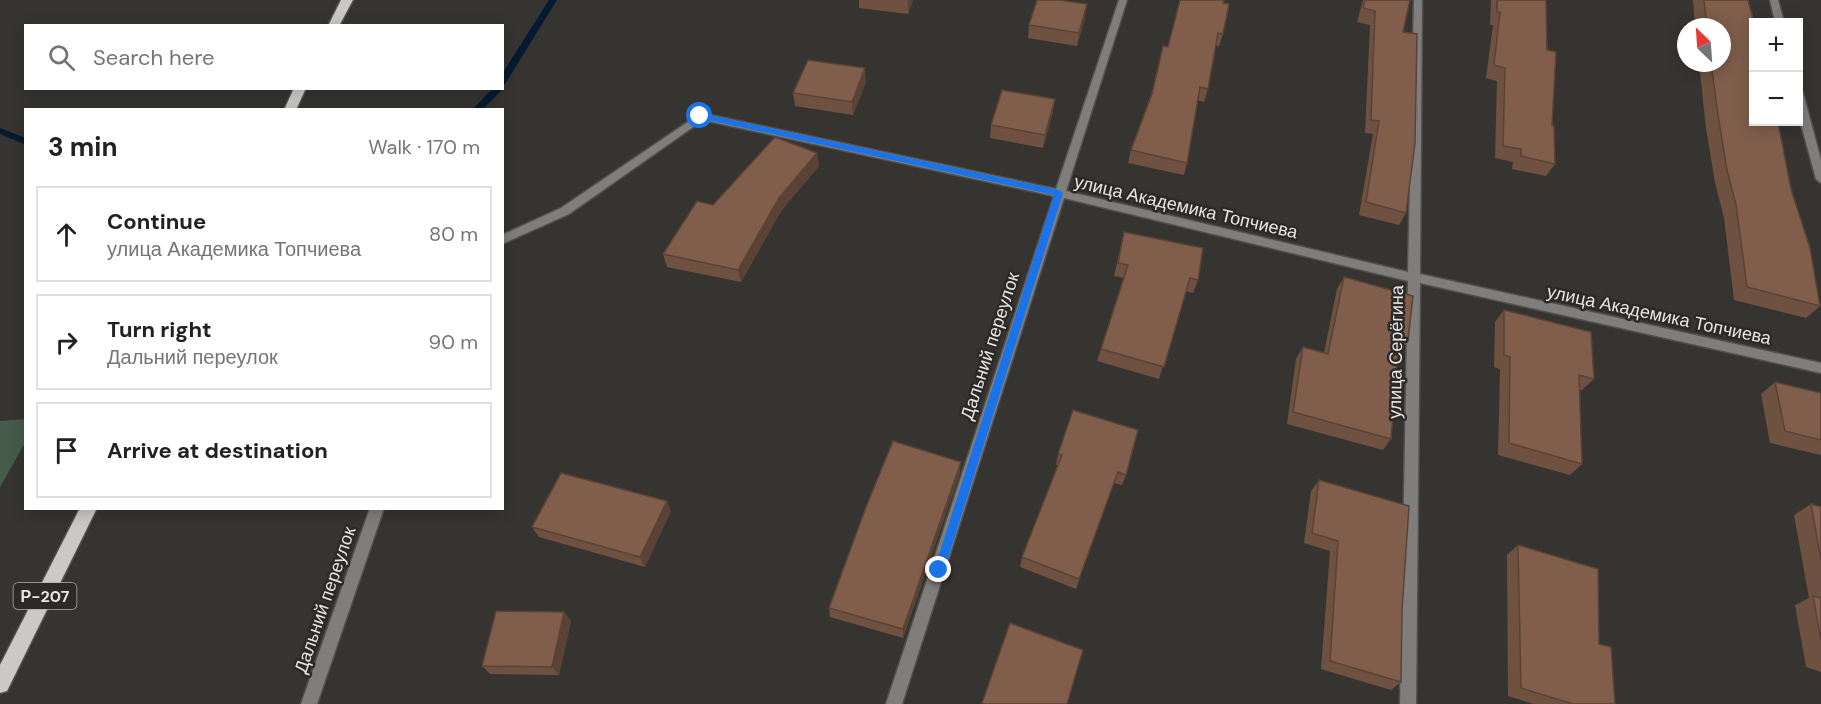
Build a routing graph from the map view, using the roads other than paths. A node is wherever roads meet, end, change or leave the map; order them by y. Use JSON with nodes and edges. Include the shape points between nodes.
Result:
{"nodes":[{"id":1,"x":347,"y":0,"type":"edge"},
{"id":2,"x":1123,"y":0,"type":"edge"},
{"id":3,"x":1418,"y":0,"type":"edge"},
{"id":4,"x":1774,"y":0,"type":"edge"},
{"id":5,"x":1779,"y":18,"type":"edge"},
{"id":6,"x":334,"y":24,"type":"edge"},
{"id":7,"x":299,"y":90,"type":"edge"},
{"id":8,"x":291,"y":108,"type":"edge"},
{"id":9,"x":1803,"y":112,"type":"edge"},
{"id":10,"x":1821,"y":179,"type":"edge"},
{"id":11,"x":1059,"y":193,"type":"junction"},
{"id":12,"x":504,"y":239,"type":"edge"},
{"id":13,"x":1416,"y":278,"type":"junction"},
{"id":14,"x":1821,"y":368,"type":"edge"},
{"id":15,"x":88,"y":510,"type":"edge"},
{"id":16,"x":376,"y":510,"type":"edge"},
{"id":17,"x":0,"y":684,"type":"edge"},
{"id":18,"x":309,"y":704,"type":"edge"},
{"id":19,"x":894,"y":704,"type":"edge"},
{"id":20,"x":1408,"y":704,"type":"edge"}],
"edges":[{"from":1,"to":6,"type":"main road"},
{"from":2,"to":11,"type":"street","name":"Дальний переулок"},
{"from":3,"to":13,"type":"street","name":"улица Серёгина"},
{"from":4,"to":5,"type":"street"},
{"from":7,"to":8,"type":"main road"},
{"from":9,"to":10,"type":"street"},
{"from":11,"to":12,"type":"street","name":"улица Академика Топчиева","via":[[700,116],[565,211]]},
{"from":11,"to":13,"type":"street","name":"улица Академика Топчиева"},
{"from":11,"to":19,"type":"street","name":"Дальний переулок"},
{"from":13,"to":14,"type":"street","name":"улица Академика Топчиева"},
{"from":13,"to":20,"type":"street","name":"улица Серёгина"},
{"from":15,"to":17,"type":"main road","number":"Р-207"},
{"from":16,"to":18,"type":"street","name":"Дальний переулок"}]}
